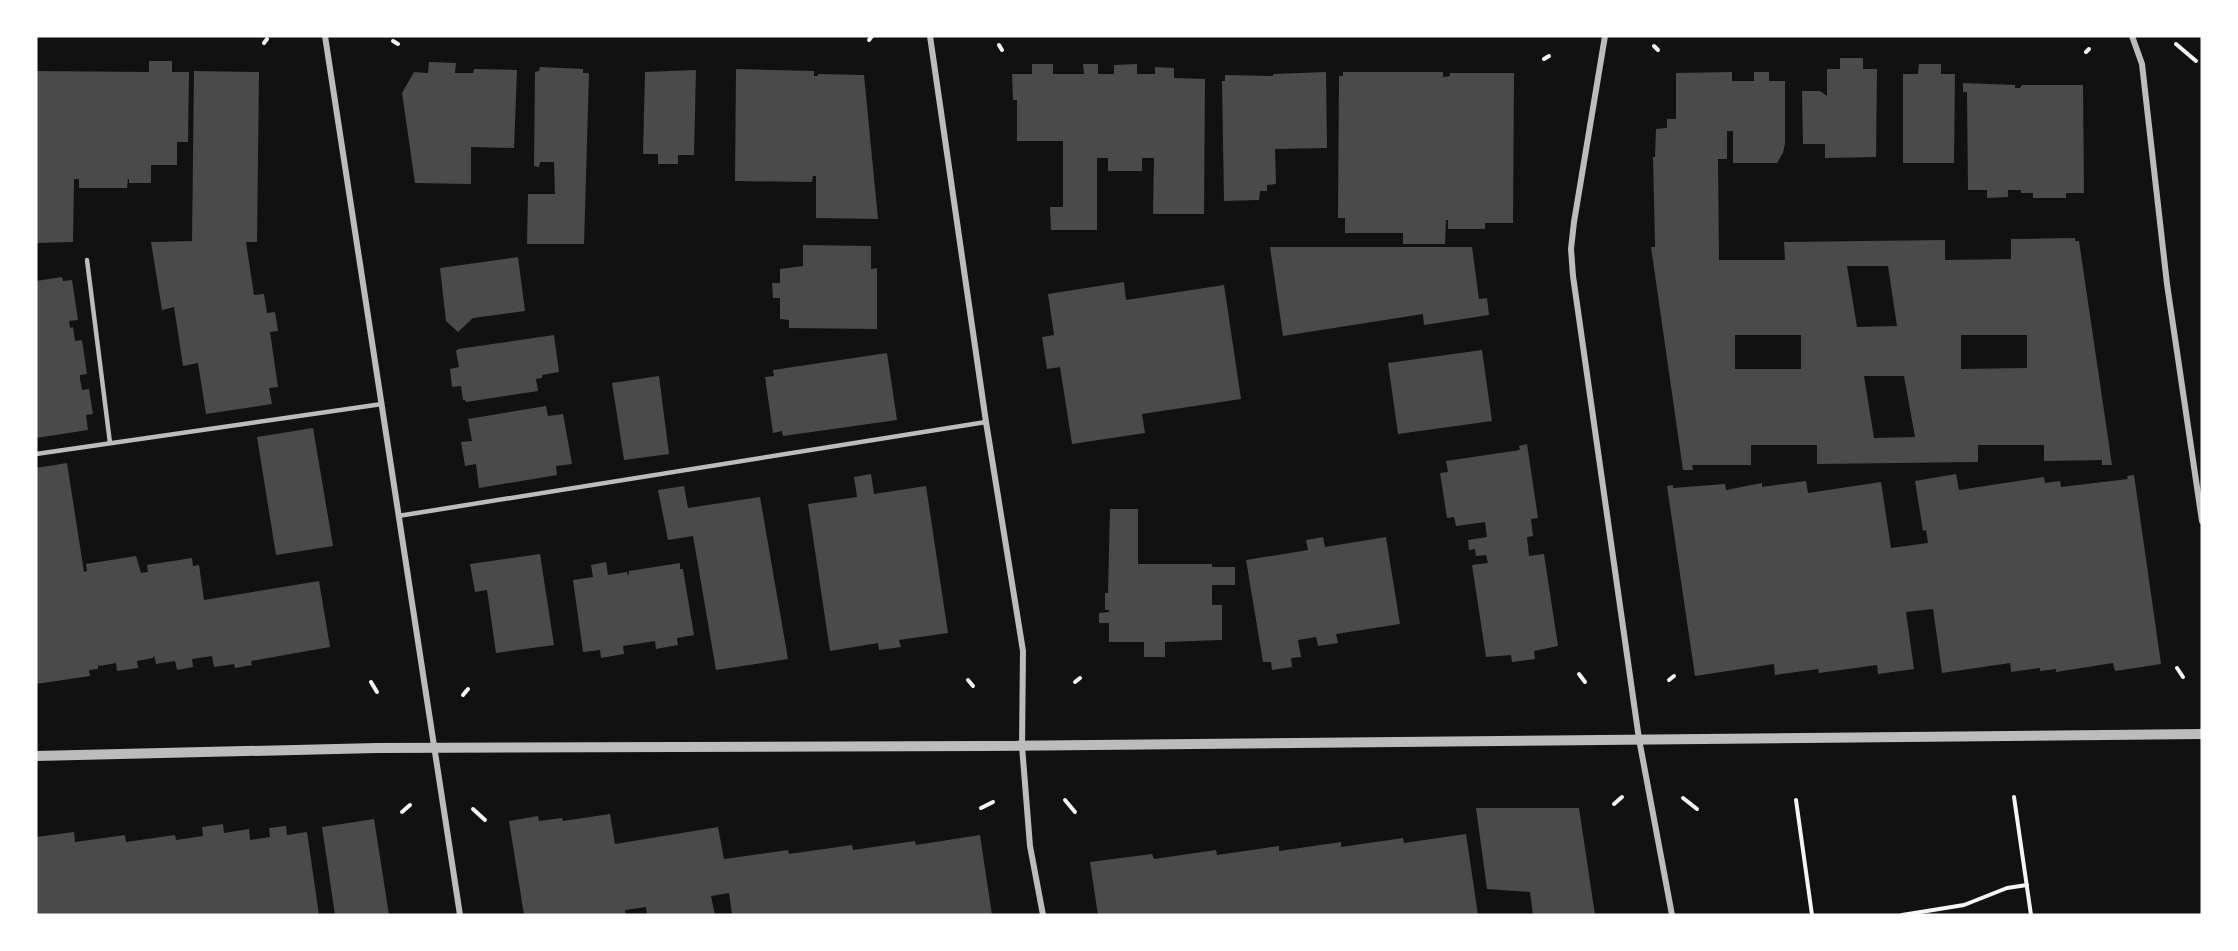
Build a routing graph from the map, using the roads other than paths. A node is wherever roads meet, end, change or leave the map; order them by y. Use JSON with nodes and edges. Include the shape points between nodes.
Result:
{"nodes":[{"id":1,"x":325,"y":36,"type":"edge"},
{"id":2,"x":930,"y":36,"type":"edge"},
{"id":3,"x":1605,"y":36,"type":"edge"},
{"id":4,"x":2132,"y":36,"type":"edge"},
{"id":5,"x":87,"y":260,"type":"dead end"},
{"id":6,"x":382,"y":404,"type":"junction"},
{"id":7,"x":986,"y":422,"type":"junction"},
{"id":8,"x":110,"y":443,"type":"junction"},
{"id":9,"x":36,"y":453,"type":"edge"},
{"id":10,"x":398,"y":516,"type":"junction"},
{"id":11,"x":2202,"y":521,"type":"edge"},
{"id":12,"x":2202,"y":734,"type":"edge"},
{"id":13,"x":1639,"y":739,"type":"junction"},
{"id":14,"x":1022,"y":746,"type":"junction"},
{"id":15,"x":433,"y":750,"type":"junction"},
{"id":16,"x":36,"y":756,"type":"edge"},
{"id":17,"x":460,"y":915,"type":"edge"},
{"id":18,"x":1043,"y":915,"type":"edge"},
{"id":19,"x":1672,"y":915,"type":"edge"}],
"edges":[{"from":1,"to":6,"type":"street"},
{"from":2,"to":7,"type":"street"},
{"from":3,"to":13,"type":"street","via":[[1571,249]]},
{"from":4,"to":11,"type":"street","via":[[2142,64]]},
{"from":5,"to":8,"type":"lane"},
{"from":6,"to":8,"type":"lane"},
{"from":6,"to":10,"type":"street"},
{"from":7,"to":10,"type":"lane"},
{"from":7,"to":14,"type":"street","via":[[1023,651]]},
{"from":8,"to":9,"type":"lane"},
{"from":10,"to":15,"type":"street"},
{"from":12,"to":13,"type":"street"},
{"from":13,"to":14,"type":"street"},
{"from":13,"to":19,"type":"street"},
{"from":14,"to":15,"type":"street"},
{"from":14,"to":18,"type":"street","via":[[1030,846]]},
{"from":15,"to":16,"type":"street"},
{"from":15,"to":17,"type":"street"}]}
